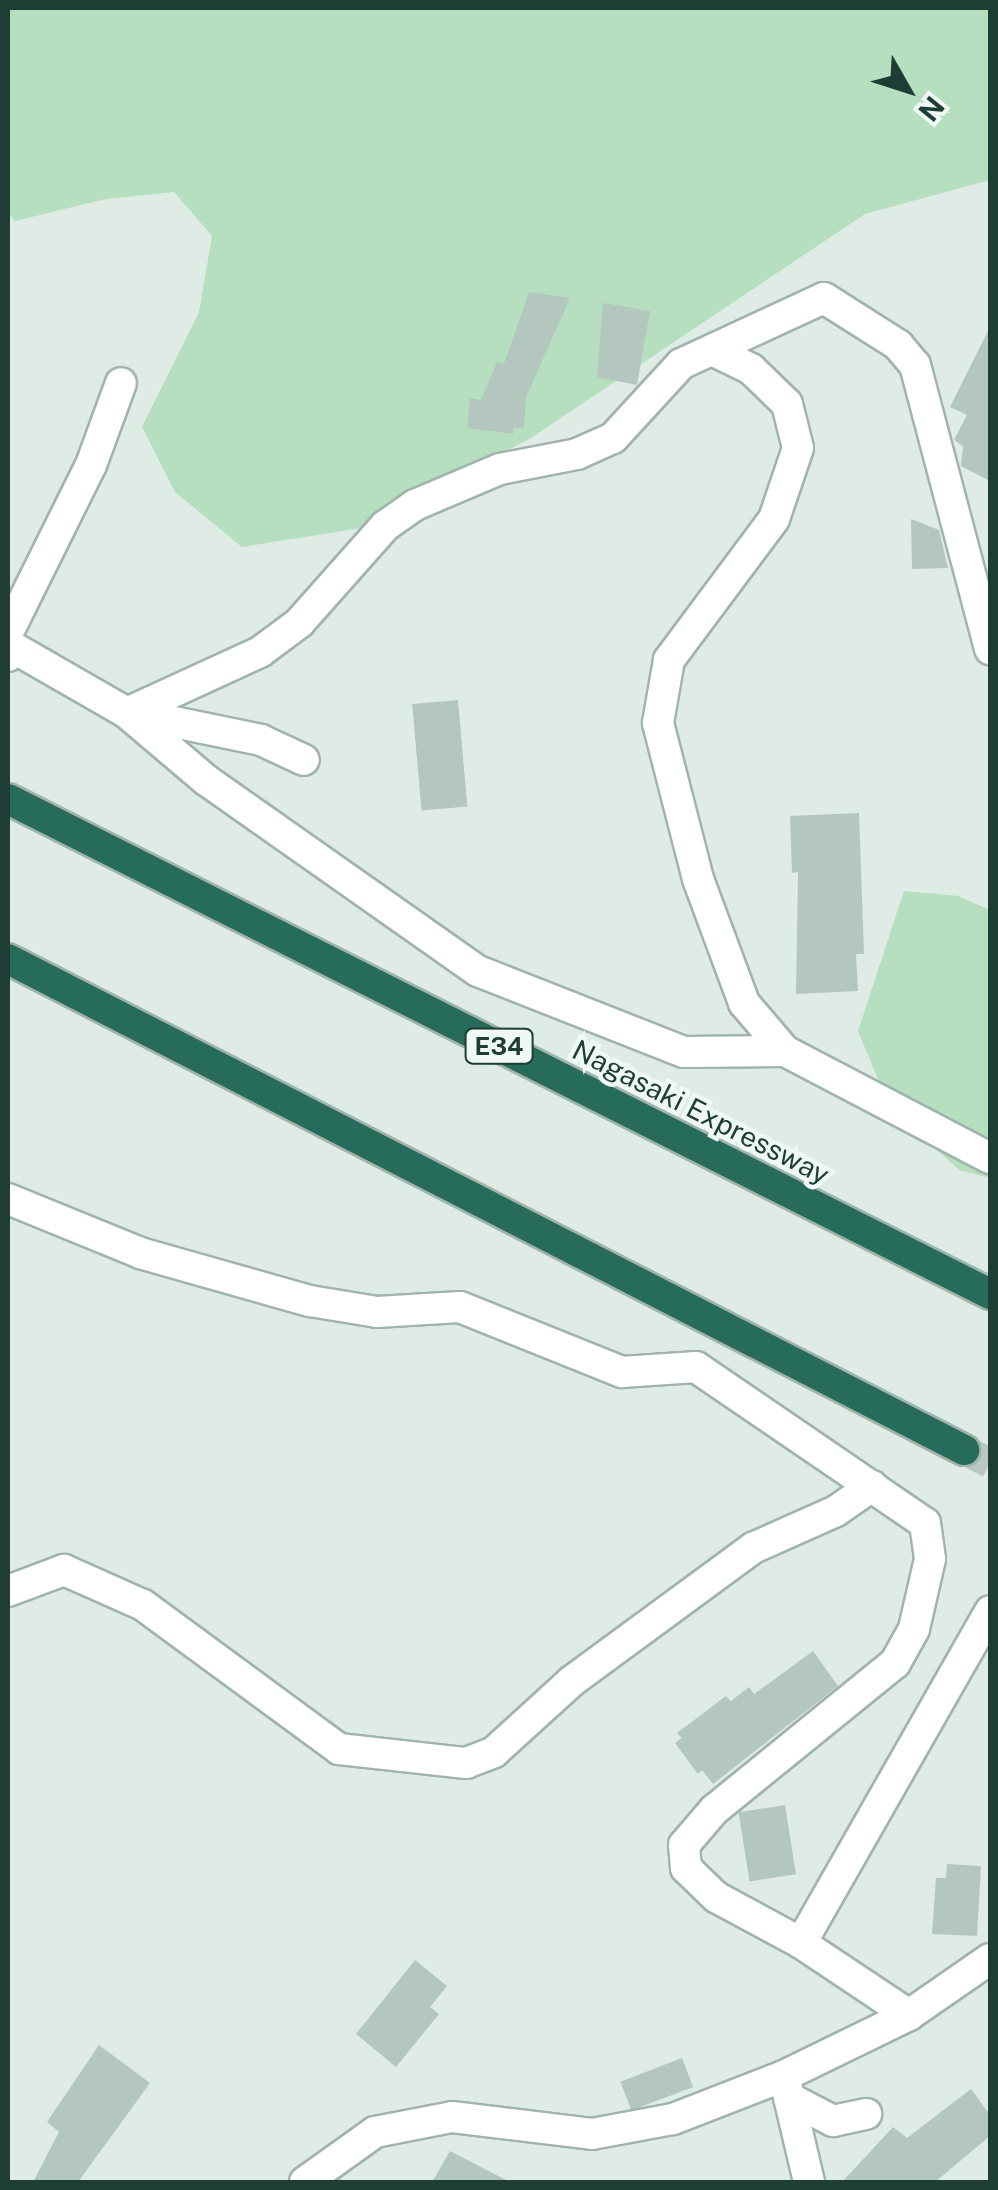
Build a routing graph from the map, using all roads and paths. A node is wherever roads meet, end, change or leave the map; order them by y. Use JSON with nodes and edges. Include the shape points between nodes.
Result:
{"nodes":[{"id":1,"x":712,"y":350,"type":"junction"},
{"id":2,"x":122,"y":383,"type":"dead end"},
{"id":3,"x":9,"y":645,"type":"edge"},
{"id":4,"x":990,"y":649,"type":"edge"},
{"id":5,"x":127,"y":712,"type":"junction"},
{"id":6,"x":304,"y":760,"type":"dead end"},
{"id":7,"x":8,"y":798,"type":"edge"},
{"id":8,"x":8,"y":960,"type":"edge"},
{"id":9,"x":784,"y":1051,"type":"junction"},
{"id":10,"x":990,"y":1158,"type":"edge"},
{"id":11,"x":8,"y":1200,"type":"edge"},
{"id":12,"x":990,"y":1294,"type":"edge"},
{"id":13,"x":964,"y":1450,"type":"tunnel mouth"},
{"id":14,"x":872,"y":1486,"type":"junction"},
{"id":15,"x":8,"y":1591,"type":"edge"},
{"id":16,"x":990,"y":1610,"type":"edge"},
{"id":17,"x":801,"y":1943,"type":"junction"},
{"id":18,"x":990,"y":1959,"type":"edge"},
{"id":19,"x":909,"y":2015,"type":"junction"},
{"id":20,"x":786,"y":2087,"type":"junction"},
{"id":21,"x":866,"y":2114,"type":"dead end"},
{"id":22,"x":304,"y":2182,"type":"edge"},
{"id":23,"x":810,"y":2182,"type":"edge"}],
"edges":[{"from":1,"to":4,"type":"street","via":[[824,298],[898,346],[915,365]]},
{"from":1,"to":5,"type":"street","via":[[681,364],[613,438],[577,454],[500,469],[415,505],[385,526],[299,623],[260,652]]},
{"from":1,"to":9,"type":"street","via":[[751,369],[787,404],[798,448],[774,519],[669,660],[658,723],[698,879],[744,1004]]},
{"from":2,"to":3,"type":"street"},
{"from":3,"to":5,"type":"street"},
{"from":5,"to":6,"type":"street","via":[[261,740]]},
{"from":5,"to":9,"type":"street","via":[[206,780],[478,971],[684,1052]]},
{"from":7,"to":12,"type":"highway","name":"Nagasaki Expressway","number":"E34"},
{"from":8,"to":13,"type":"highway"},
{"from":9,"to":10,"type":"street"},
{"from":11,"to":14,"type":"street","via":[[140,1252],[310,1301],[377,1312],[460,1307],[622,1372],[696,1367]]},
{"from":14,"to":15,"type":"street","via":[[836,1511],[753,1548],[572,1682],[494,1752],[466,1763],[340,1749],[143,1606],[64,1570]]},
{"from":14,"to":17,"type":"street","via":[[925,1523],[930,1558],[914,1629],[895,1663],[714,1810],[684,1845],[686,1868],[716,1897]]},
{"from":16,"to":17,"type":"street"},
{"from":17,"to":19,"type":"street"},
{"from":18,"to":19,"type":"street"},
{"from":19,"to":20,"type":"street"},
{"from":20,"to":21,"type":"street","via":[[833,2121]]},
{"from":20,"to":22,"type":"street","via":[[592,2134],[452,2117],[375,2132]]},
{"from":20,"to":23,"type":"street"}]}
